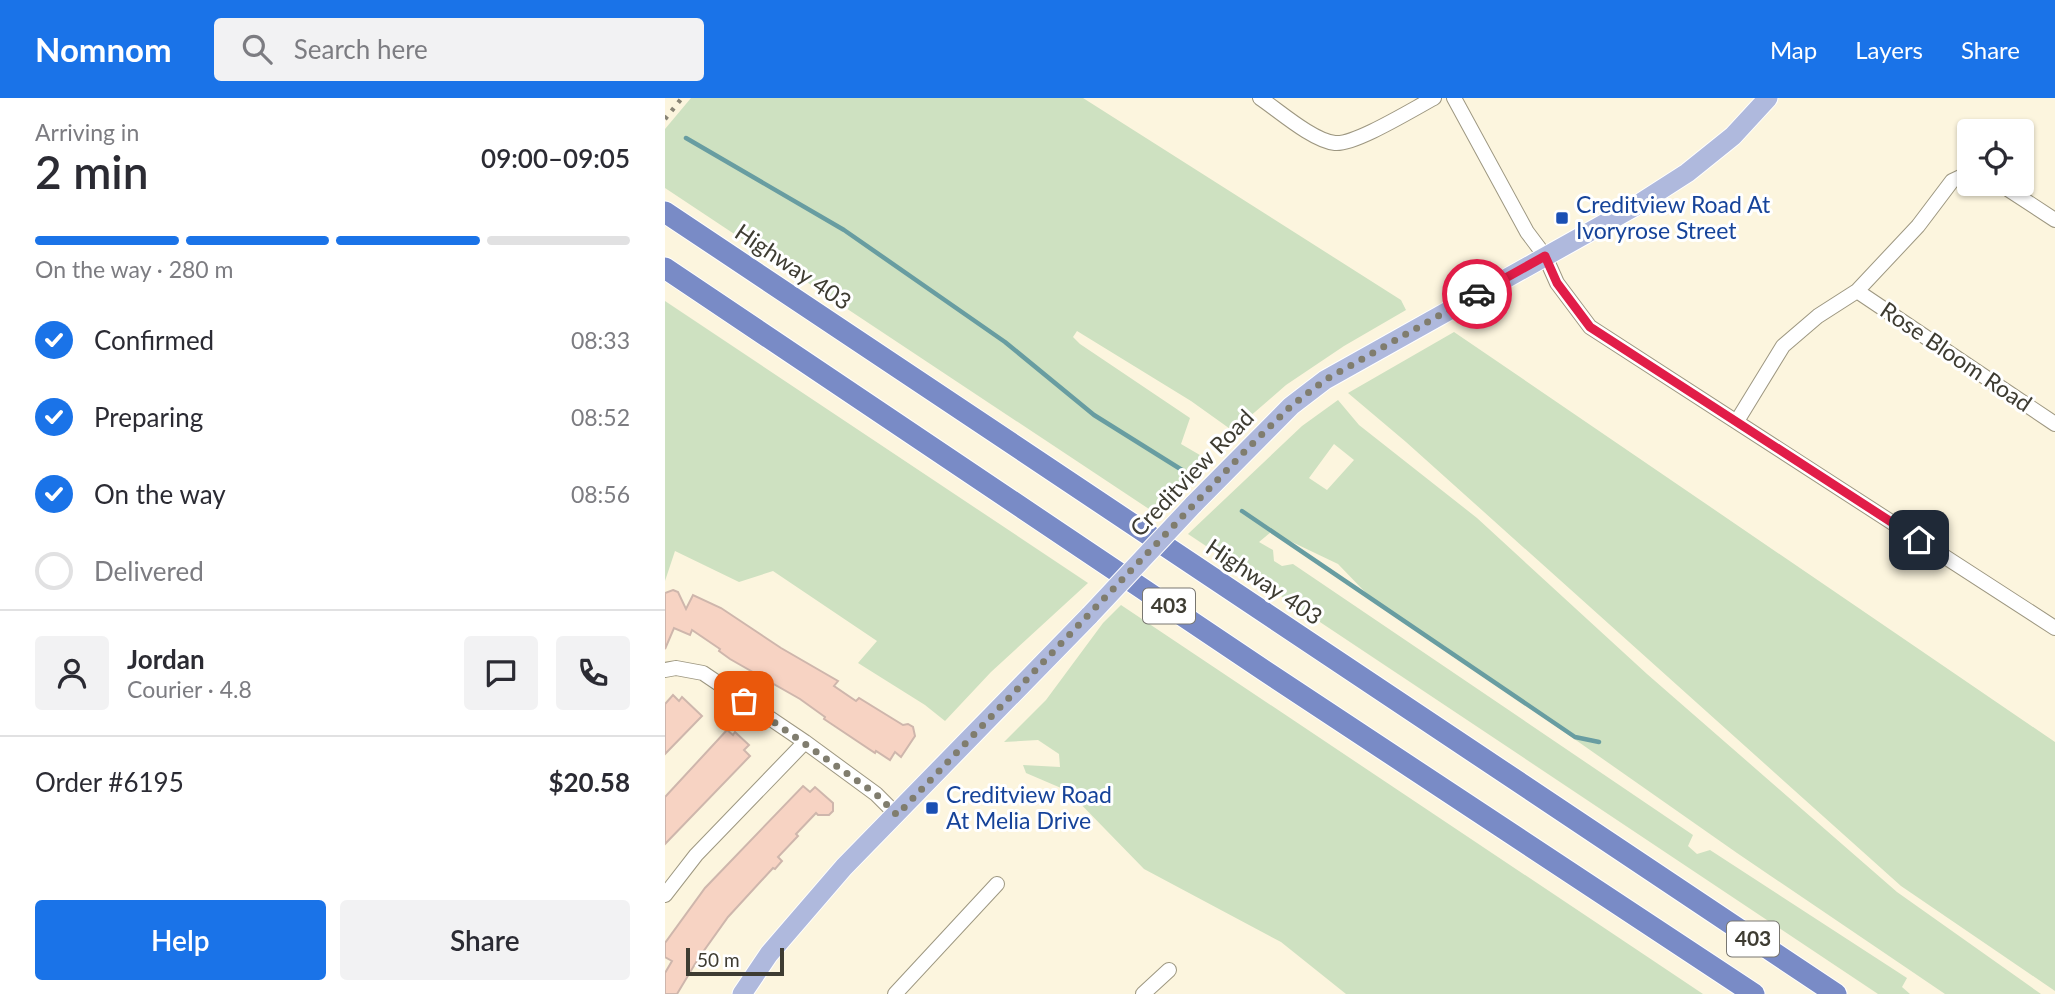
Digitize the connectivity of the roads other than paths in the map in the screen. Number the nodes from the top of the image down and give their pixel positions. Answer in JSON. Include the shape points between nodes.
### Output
{"nodes":[{"id":1,"x":1260,"y":98,"type":"edge"},
{"id":2,"x":1434,"y":98,"type":"edge"},
{"id":3,"x":1454,"y":98,"type":"edge"},
{"id":4,"x":1768,"y":98,"type":"edge"},
{"id":5,"x":1957,"y":179,"type":"edge"},
{"id":6,"x":2018,"y":196,"type":"edge"},
{"id":7,"x":665,"y":212,"type":"edge"},
{"id":8,"x":2055,"y":220,"type":"edge"},
{"id":9,"x":1545,"y":256,"type":"junction"},
{"id":10,"x":665,"y":268,"type":"edge"},
{"id":11,"x":1857,"y":291,"type":"junction"},
{"id":12,"x":1737,"y":421,"type":"junction"},
{"id":13,"x":2055,"y":424,"type":"edge"},
{"id":14,"x":2055,"y":628,"type":"edge"},
{"id":15,"x":665,"y":670,"type":"edge"},
{"id":16,"x":805,"y":742,"type":"junction"},
{"id":17,"x":897,"y":815,"type":"junction"},
{"id":18,"x":997,"y":884,"type":"dead end"},
{"id":19,"x":665,"y":895,"type":"edge"},
{"id":20,"x":1169,"y":970,"type":"dead end"},
{"id":21,"x":742,"y":994,"type":"edge"},
{"id":22,"x":895,"y":994,"type":"edge"},
{"id":23,"x":1143,"y":994,"type":"edge"},
{"id":24,"x":1754,"y":994,"type":"edge"},
{"id":25,"x":1836,"y":994,"type":"edge"}],
"edges":[{"from":1,"to":2,"type":"street","via":[[1320,139],[1336,143],[1356,138]]},
{"from":3,"to":9,"type":"street","via":[[1527,232]]},
{"from":4,"to":9,"type":"main road","name":"Creditview Road","via":[[1687,173]]},
{"from":5,"to":11,"type":"street"},
{"from":6,"to":8,"type":"street"},
{"from":7,"to":25,"type":"highway","name":"Highway 403","number":"403"},
{"from":9,"to":12,"type":"street","via":[[1557,283],[1590,327]]},
{"from":9,"to":17,"type":"main road","name":"Creditview Road","bridge":true,"via":[[1325,380],[1291,406]]},
{"from":10,"to":24,"type":"highway","number":"403"},
{"from":11,"to":12,"type":"street","via":[[1783,346]]},
{"from":11,"to":13,"type":"street","name":"Rose Bloom Road"},
{"from":12,"to":14,"type":"street"},
{"from":15,"to":16,"type":"street","via":[[703,673]]},
{"from":16,"to":17,"type":"street"},
{"from":16,"to":19,"type":"street","via":[[696,855]]},
{"from":17,"to":21,"type":"main road","name":"Creditview Road","via":[[810,905]]},
{"from":18,"to":22,"type":"street"},
{"from":20,"to":23,"type":"street"}]}
